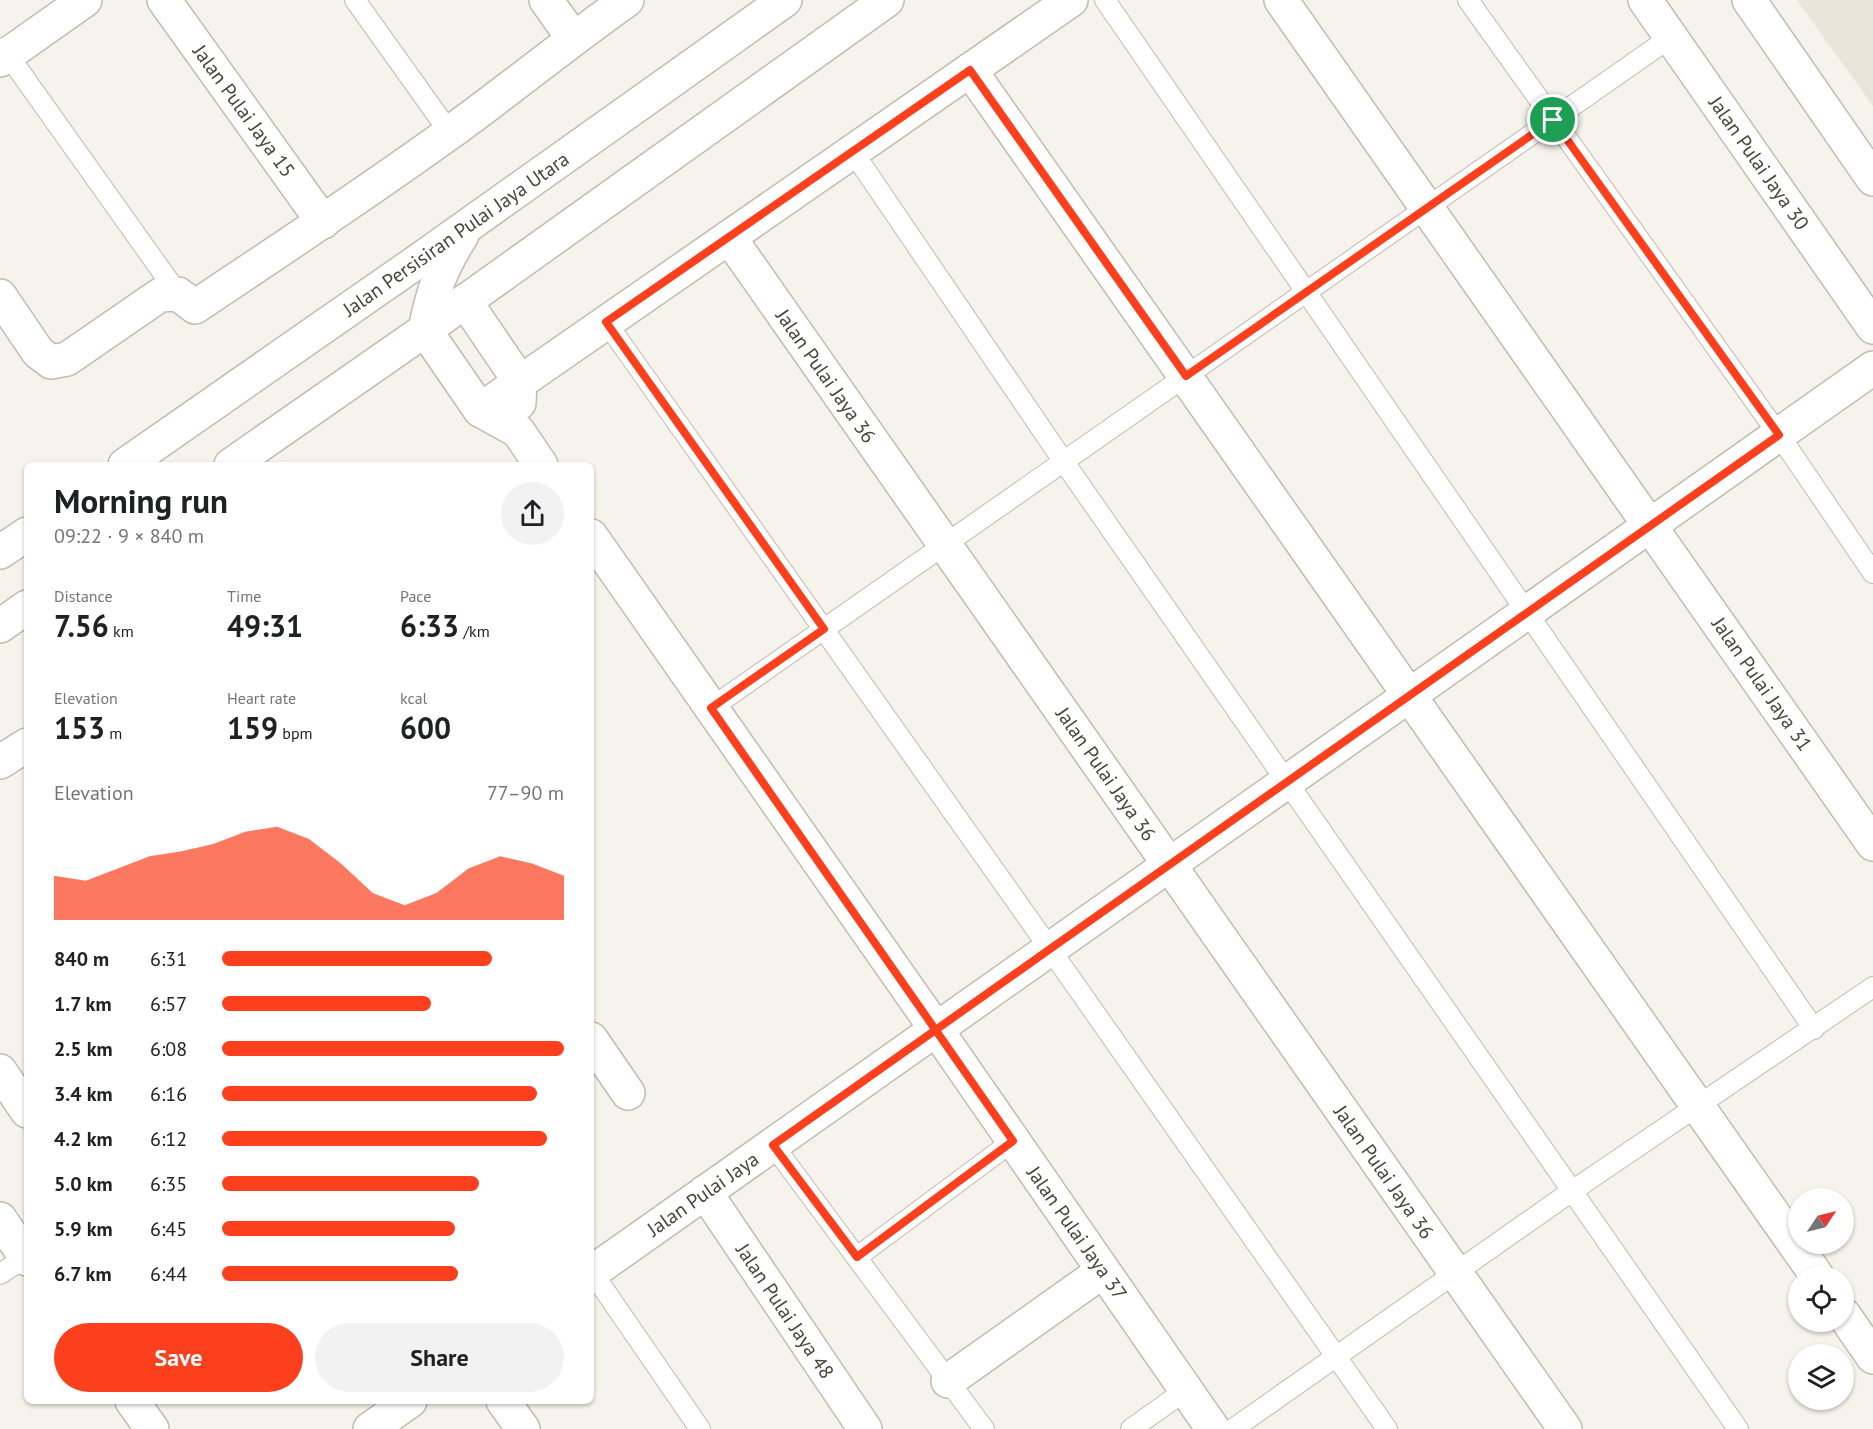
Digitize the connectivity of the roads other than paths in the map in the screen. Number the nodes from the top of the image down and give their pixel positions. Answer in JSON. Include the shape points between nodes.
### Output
{"nodes":[{"id":1,"x":85,"y":0,"type":"edge"},
{"id":2,"x":164,"y":0,"type":"edge"},
{"id":3,"x":355,"y":0,"type":"edge"},
{"id":4,"x":546,"y":0,"type":"edge"},
{"id":5,"x":627,"y":0,"type":"edge"},
{"id":6,"x":785,"y":0,"type":"edge"},
{"id":7,"x":887,"y":0,"type":"edge"},
{"id":8,"x":1071,"y":0,"type":"edge"},
{"id":9,"x":1105,"y":0,"type":"edge"},
{"id":10,"x":1281,"y":0,"type":"edge"},
{"id":11,"x":1468,"y":0,"type":"edge"},
{"id":12,"x":1645,"y":0,"type":"edge"},
{"id":13,"x":1749,"y":0,"type":"edge"},
{"id":14,"x":1671,"y":37,"type":"junction"},
{"id":15,"x":573,"y":38,"type":"junction"},
{"id":16,"x":3,"y":53,"type":"edge"},
{"id":17,"x":970,"y":70,"type":"junction"},
{"id":18,"x":1553,"y":120,"type":"junction"},
{"id":19,"x":450,"y":133,"type":"junction"},
{"id":20,"x":853,"y":152,"type":"junction"},
{"id":21,"x":1873,"y":179,"type":"edge"},
{"id":22,"x":1427,"y":208,"type":"junction"},
{"id":23,"x":323,"y":222,"type":"junction"},
{"id":24,"x":468,"y":226,"type":"junction"},
{"id":25,"x":729,"y":237,"type":"junction"},
{"id":26,"x":1306,"y":293,"type":"junction"},
{"id":27,"x":178,"y":294,"type":"junction"},
{"id":28,"x":0,"y":296,"type":"edge"},
{"id":29,"x":465,"y":301,"type":"junction"},
{"id":30,"x":354,"y":306,"type":"junction"},
{"id":31,"x":428,"y":315,"type":"junction"},
{"id":32,"x":606,"y":322,"type":"junction"},
{"id":33,"x":1873,"y":327,"type":"edge"},
{"id":34,"x":1873,"y":368,"type":"edge"},
{"id":35,"x":1186,"y":376,"type":"junction"},
{"id":36,"x":520,"y":382,"type":"junction"},
{"id":37,"x":480,"y":410,"type":"junction"},
{"id":38,"x":518,"y":431,"type":"junction"},
{"id":39,"x":1779,"y":435,"type":"junction"},
{"id":40,"x":129,"y":462,"type":"edge"},
{"id":41,"x":235,"y":462,"type":"edge"},
{"id":42,"x":539,"y":462,"type":"edge"},
{"id":43,"x":1064,"y":462,"type":"junction"},
{"id":44,"x":1651,"y":525,"type":"junction"},
{"id":45,"x":24,"y":536,"type":"edge"},
{"id":46,"x":594,"y":540,"type":"edge"},
{"id":47,"x":945,"y":545,"type":"junction"},
{"id":48,"x":0,"y":552,"type":"edge"},
{"id":49,"x":1873,"y":573,"type":"edge"},
{"id":50,"x":24,"y":609,"type":"edge"},
{"id":51,"x":1526,"y":613,"type":"junction"},
{"id":52,"x":0,"y":626,"type":"edge"},
{"id":53,"x":824,"y":629,"type":"junction"},
{"id":54,"x":1410,"y":695,"type":"junction"},
{"id":55,"x":711,"y":708,"type":"junction"},
{"id":56,"x":24,"y":747,"type":"edge"},
{"id":57,"x":0,"y":762,"type":"edge"},
{"id":58,"x":1287,"y":782,"type":"junction"},
{"id":59,"x":1873,"y":844,"type":"edge"},
{"id":60,"x":1169,"y":865,"type":"junction"},
{"id":61,"x":1050,"y":949,"type":"junction"},
{"id":62,"x":1873,"y":987,"type":"edge"},
{"id":63,"x":936,"y":1029,"type":"junction"},
{"id":64,"x":1814,"y":1029,"type":"junction"},
{"id":65,"x":594,"y":1043,"type":"edge"},
{"id":66,"x":0,"y":1071,"type":"edge"},
{"id":67,"x":628,"y":1093,"type":"dead end"},
{"id":68,"x":1699,"y":1106,"type":"junction"},
{"id":69,"x":24,"y":1107,"type":"edge"},
{"id":70,"x":1013,"y":1141,"type":"junction"},
{"id":71,"x":773,"y":1145,"type":"junction"},
{"id":72,"x":1572,"y":1191,"type":"junction"},
{"id":73,"x":705,"y":1192,"type":"junction"},
{"id":74,"x":0,"y":1220,"type":"edge"},
{"id":75,"x":857,"y":1257,"type":"junction"},
{"id":76,"x":18,"y":1264,"type":"edge"},
{"id":77,"x":1810,"y":1266,"type":"edge"},
{"id":78,"x":594,"y":1271,"type":"edge"},
{"id":79,"x":1103,"y":1271,"type":"junction"},
{"id":80,"x":1455,"y":1274,"type":"junction"},
{"id":81,"x":594,"y":1277,"type":"edge"},
{"id":82,"x":1854,"y":1329,"type":"edge"},
{"id":83,"x":1336,"y":1357,"type":"junction"},
{"id":84,"x":1873,"y":1357,"type":"edge"},
{"id":85,"x":948,"y":1381,"type":"junction"},
{"id":86,"x":1186,"y":1390,"type":"junction"},
{"id":87,"x":134,"y":1404,"type":"edge"},
{"id":88,"x":406,"y":1404,"type":"edge"},
{"id":89,"x":505,"y":1404,"type":"edge"},
{"id":90,"x":152,"y":1429,"type":"edge"},
{"id":91,"x":370,"y":1429,"type":"edge"},
{"id":92,"x":523,"y":1429,"type":"edge"},
{"id":93,"x":700,"y":1429,"type":"edge"},
{"id":94,"x":865,"y":1429,"type":"edge"},
{"id":95,"x":984,"y":1429,"type":"edge"},
{"id":96,"x":1131,"y":1429,"type":"edge"},
{"id":97,"x":1213,"y":1429,"type":"edge"},
{"id":98,"x":1233,"y":1429,"type":"edge"},
{"id":99,"x":1387,"y":1429,"type":"edge"},
{"id":100,"x":1564,"y":1429,"type":"edge"},
{"id":101,"x":1738,"y":1429,"type":"edge"}],
"edges":[{"from":1,"to":16,"type":"street"},
{"from":2,"to":23,"type":"street","name":"Jalan Pulai Jaya 15"},
{"from":3,"to":19,"type":"lane"},
{"from":4,"to":15,"type":"street"},
{"from":5,"to":15,"type":"street"},
{"from":6,"to":24,"type":"street","name":"Jalan Persisiran Pulai Jaya Utara"},
{"from":7,"to":29,"type":"street"},
{"from":8,"to":17,"type":"street"},
{"from":9,"to":26,"type":"lane"},
{"from":10,"to":22,"type":"street","name":"Jalan Pulai Jaya 31"},
{"from":11,"to":18,"type":"lane"},
{"from":12,"to":14,"type":"street","name":"Jalan Pulai Jaya 30"},
{"from":13,"to":21,"type":"street"},
{"from":14,"to":18,"type":"lane"},
{"from":14,"to":33,"type":"street","name":"Jalan Pulai Jaya 30"},
{"from":15,"to":19,"type":"street"},
{"from":16,"to":27,"type":"lane"},
{"from":17,"to":20,"type":"street"},
{"from":17,"to":35,"type":"street"},
{"from":18,"to":22,"type":"lane"},
{"from":18,"to":39,"type":"lane"},
{"from":19,"to":23,"type":"street"},
{"from":20,"to":25,"type":"street"},
{"from":20,"to":43,"type":"lane"},
{"from":22,"to":26,"type":"lane"},
{"from":22,"to":44,"type":"street","name":"Jalan Pulai Jaya 31"},
{"from":23,"to":27,"type":"street","via":[[195,307]]},
{"from":24,"to":30,"type":"street","name":"Jalan Persisiran Pulai Jaya Utara"},
{"from":24,"to":31,"type":"street","via":[[442,268]]},
{"from":25,"to":32,"type":"street"},
{"from":25,"to":47,"type":"street","name":"Jalan Pulai Jaya 36"},
{"from":26,"to":35,"type":"lane"},
{"from":26,"to":51,"type":"lane"},
{"from":27,"to":28,"type":"street","via":[[160,296],[67,359],[51,362],[38,352]]},
{"from":29,"to":31,"type":"street"},
{"from":29,"to":36,"type":"street"},
{"from":30,"to":31,"type":"street","via":[[391,301]]},
{"from":30,"to":40,"type":"street","name":"Jalan Persisiran Pulai Jaya Utara"},
{"from":31,"to":37,"type":"street"},
{"from":31,"to":41,"type":"street"},
{"from":32,"to":36,"type":"street"},
{"from":32,"to":53,"type":"lane"},
{"from":34,"to":39,"type":"street","name":"Jalan Pulai Jaya"},
{"from":35,"to":43,"type":"lane"},
{"from":35,"to":54,"type":"street"},
{"from":36,"to":37,"type":"street"},
{"from":36,"to":38,"type":"street"},
{"from":37,"to":38,"type":"street"},
{"from":38,"to":42,"type":"street"},
{"from":39,"to":44,"type":"street","name":"Jalan Pulai Jaya"},
{"from":39,"to":49,"type":"lane"},
{"from":43,"to":47,"type":"lane"},
{"from":43,"to":58,"type":"lane"},
{"from":44,"to":51,"type":"street","name":"Jalan Pulai Jaya"},
{"from":44,"to":59,"type":"street","name":"Jalan Pulai Jaya 31"},
{"from":45,"to":48,"type":"street"},
{"from":46,"to":55,"type":"street","name":"Jalan Pulai Jaya 37"},
{"from":47,"to":53,"type":"lane"},
{"from":47,"to":60,"type":"street","name":"Jalan Pulai Jaya 36"},
{"from":50,"to":52,"type":"street"},
{"from":51,"to":54,"type":"street","name":"Jalan Pulai Jaya"},
{"from":51,"to":64,"type":"lane"},
{"from":53,"to":55,"type":"lane"},
{"from":53,"to":61,"type":"lane"},
{"from":54,"to":58,"type":"street","name":"Jalan Pulai Jaya"},
{"from":54,"to":68,"type":"street"},
{"from":55,"to":63,"type":"street","name":"Jalan Pulai Jaya 37"},
{"from":56,"to":57,"type":"street"},
{"from":58,"to":60,"type":"street","name":"Jalan Pulai Jaya"},
{"from":58,"to":72,"type":"lane"},
{"from":60,"to":61,"type":"street","name":"Jalan Pulai Jaya"},
{"from":60,"to":80,"type":"street","name":"Jalan Pulai Jaya 36"},
{"from":61,"to":63,"type":"street","name":"Jalan Pulai Jaya"},
{"from":61,"to":83,"type":"lane"},
{"from":62,"to":64,"type":"lane"},
{"from":63,"to":70,"type":"street","name":"Jalan Pulai Jaya 37"},
{"from":63,"to":71,"type":"street","name":"Jalan Pulai Jaya"},
{"from":64,"to":68,"type":"lane"},
{"from":65,"to":67,"type":"street"},
{"from":66,"to":69,"type":"street"},
{"from":68,"to":72,"type":"lane"},
{"from":68,"to":77,"type":"street"},
{"from":70,"to":75,"type":"lane"},
{"from":70,"to":79,"type":"street","name":"Jalan Pulai Jaya 37"},
{"from":71,"to":73,"type":"street","name":"Jalan Pulai Jaya"},
{"from":71,"to":75,"type":"lane"},
{"from":72,"to":80,"type":"lane"},
{"from":72,"to":101,"type":"lane"},
{"from":73,"to":78,"type":"street","name":"Jalan Pulai Jaya"},
{"from":73,"to":94,"type":"street","name":"Jalan Pulai Jaya 48"},
{"from":74,"to":76,"type":"street"},
{"from":75,"to":85,"type":"lane"},
{"from":79,"to":85,"type":"street"},
{"from":79,"to":86,"type":"street","name":"Jalan Pulai Jaya 37"},
{"from":80,"to":83,"type":"lane"},
{"from":80,"to":100,"type":"street","name":"Jalan Pulai Jaya 36"},
{"from":81,"to":93,"type":"lane"},
{"from":82,"to":84,"type":"street"},
{"from":83,"to":98,"type":"lane"},
{"from":83,"to":99,"type":"lane"},
{"from":85,"to":95,"type":"lane"},
{"from":86,"to":96,"type":"lane"},
{"from":86,"to":97,"type":"street","name":"Jalan Pulai Jaya 37"},
{"from":87,"to":90,"type":"street"},
{"from":88,"to":91,"type":"street"},
{"from":89,"to":92,"type":"street"}]}
